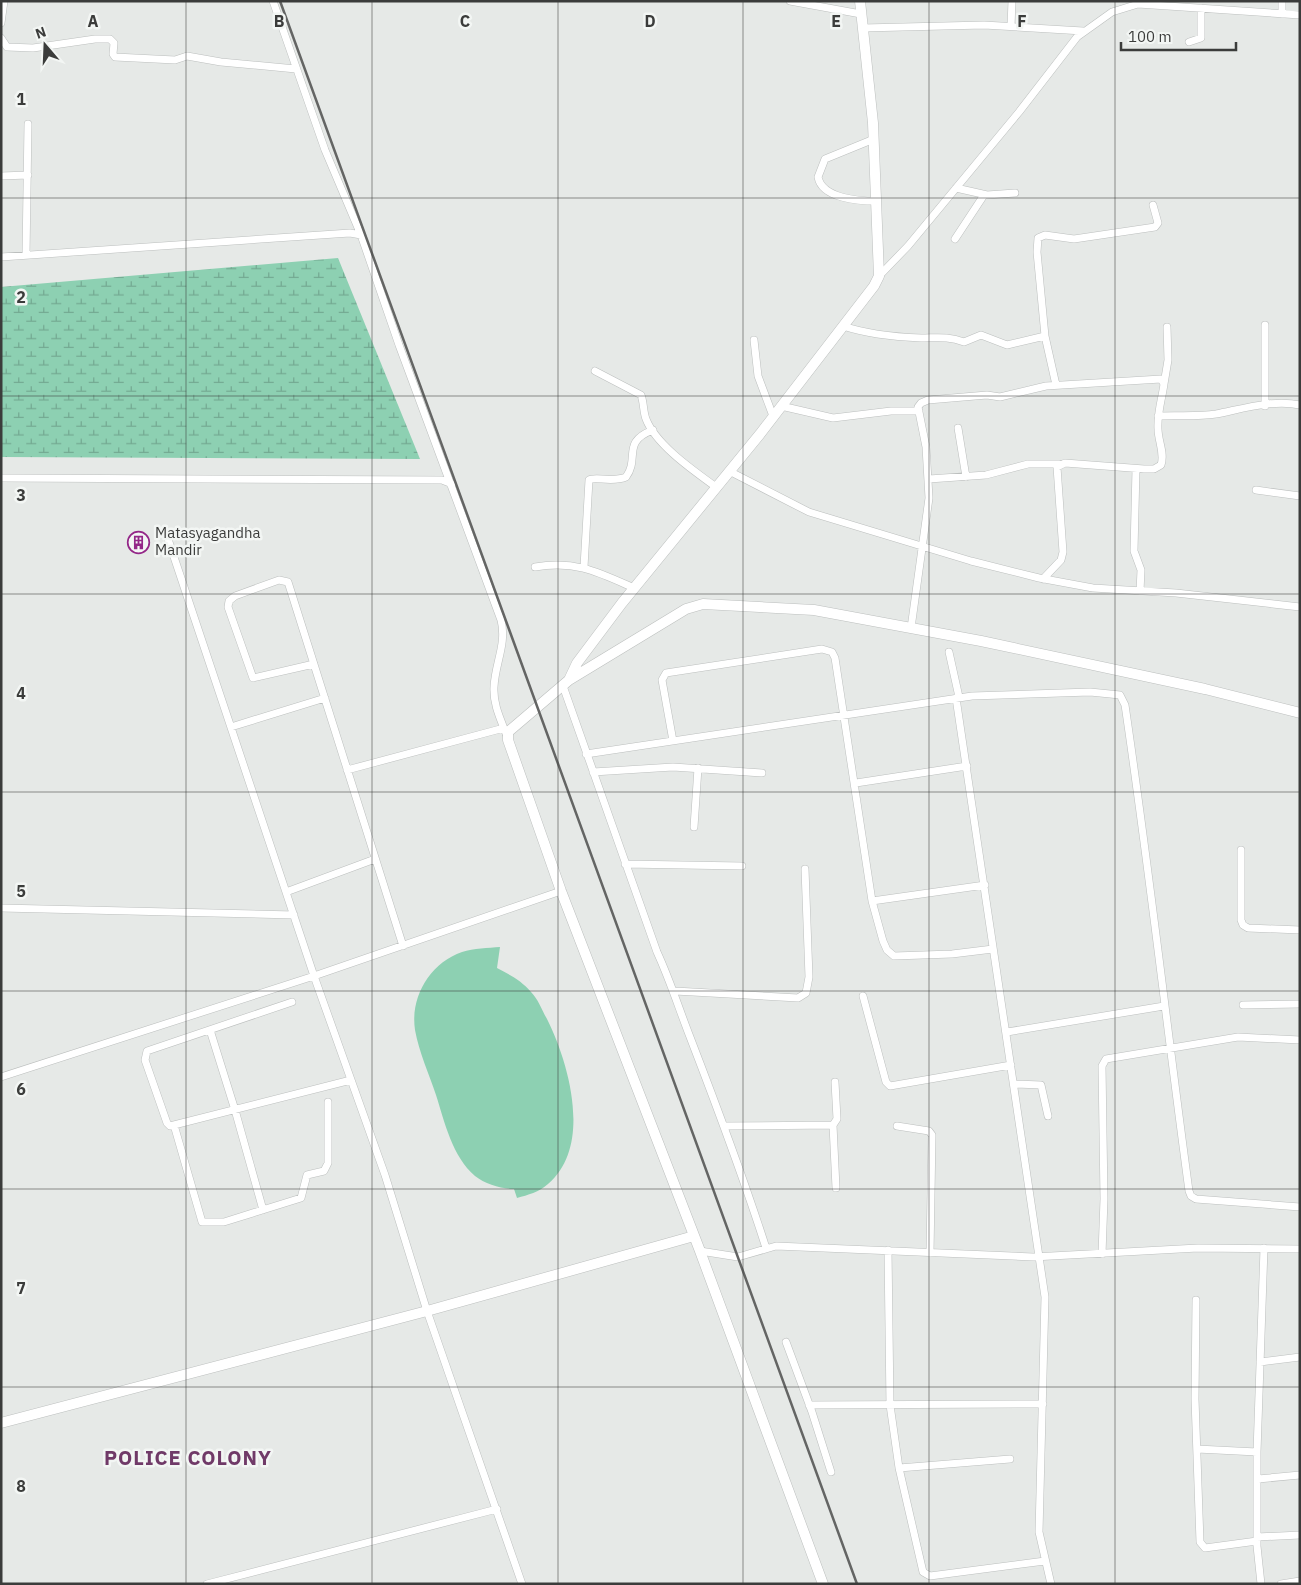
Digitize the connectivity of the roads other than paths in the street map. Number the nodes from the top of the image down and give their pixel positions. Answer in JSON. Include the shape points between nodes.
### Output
{"nodes":[{"id":1,"x":4,"y":1,"type":"edge"},
{"id":2,"x":273,"y":1,"type":"edge"},
{"id":3,"x":790,"y":1,"type":"edge"},
{"id":4,"x":860,"y":1,"type":"edge"},
{"id":5,"x":1012,"y":1,"type":"edge"},
{"id":6,"x":1282,"y":1,"type":"edge"},
{"id":7,"x":799,"y":2,"type":"edge"},
{"id":8,"x":1127,"y":4,"type":"edge"},
{"id":9,"x":1217,"y":5,"type":"edge"},
{"id":10,"x":1201,"y":8,"type":"junction"},
{"id":11,"x":861,"y":14,"type":"junction"},
{"id":12,"x":1282,"y":14,"type":"junction"},
{"id":13,"x":1300,"y":15,"type":"edge"},
{"id":14,"x":1,"y":22,"type":"edge"},
{"id":15,"x":1011,"y":26,"type":"junction"},
{"id":16,"x":863,"y":28,"type":"junction"},
{"id":17,"x":1083,"y":31,"type":"junction"},
{"id":18,"x":1,"y":38,"type":"edge"},
{"id":19,"x":1189,"y":42,"type":"dead end"},
{"id":20,"x":296,"y":68,"type":"junction"},
{"id":21,"x":28,"y":124,"type":"dead end"},
{"id":22,"x":874,"y":139,"type":"junction"},
{"id":23,"x":28,"y":175,"type":"junction"},
{"id":24,"x":1,"y":176,"type":"edge"},
{"id":25,"x":956,"y":188,"type":"junction"},
{"id":26,"x":1015,"y":192,"type":"dead end"},
{"id":27,"x":984,"y":195,"type":"junction"},
{"id":28,"x":877,"y":201,"type":"junction"},
{"id":29,"x":1153,"y":205,"type":"dead end"},
{"id":30,"x":361,"y":235,"type":"junction"},
{"id":31,"x":955,"y":238,"type":"dead end"},
{"id":32,"x":26,"y":255,"type":"junction"},
{"id":33,"x":1,"y":257,"type":"edge"},
{"id":34,"x":879,"y":276,"type":"junction"},
{"id":35,"x":1265,"y":325,"type":"dead end"},
{"id":36,"x":843,"y":326,"type":"junction"},
{"id":37,"x":1167,"y":327,"type":"dead end"},
{"id":38,"x":1045,"y":336,"type":"junction"},
{"id":39,"x":754,"y":340,"type":"dead end"},
{"id":40,"x":595,"y":371,"type":"dead end"},
{"id":41,"x":1164,"y":384,"type":"junction"},
{"id":42,"x":1056,"y":385,"type":"junction"},
{"id":43,"x":1300,"y":405,"type":"edge"},
{"id":44,"x":781,"y":406,"type":"junction"},
{"id":45,"x":1265,"y":406,"type":"junction"},
{"id":46,"x":919,"y":411,"type":"junction"},
{"id":47,"x":773,"y":416,"type":"junction"},
{"id":48,"x":1158,"y":416,"type":"junction"},
{"id":49,"x":958,"y":428,"type":"dead end"},
{"id":50,"x":653,"y":430,"type":"junction"},
{"id":51,"x":1059,"y":464,"type":"junction"},
{"id":52,"x":1136,"y":469,"type":"junction"},
{"id":53,"x":729,"y":471,"type":"junction"},
{"id":54,"x":966,"y":477,"type":"junction"},
{"id":55,"x":1,"y":478,"type":"edge"},
{"id":56,"x":929,"y":479,"type":"junction"},
{"id":57,"x":452,"y":484,"type":"junction"},
{"id":58,"x":716,"y":487,"type":"junction"},
{"id":59,"x":1256,"y":490,"type":"dead end"},
{"id":60,"x":1300,"y":496,"type":"edge"},
{"id":61,"x":165,"y":530,"type":"dead end"},
{"id":62,"x":924,"y":547,"type":"junction"},
{"id":63,"x":535,"y":566,"type":"dead end"},
{"id":64,"x":584,"y":567,"type":"junction"},
{"id":65,"x":1042,"y":579,"type":"junction"},
{"id":66,"x":634,"y":588,"type":"junction"},
{"id":67,"x":1140,"y":591,"type":"junction"},
{"id":68,"x":1300,"y":608,"type":"edge"},
{"id":69,"x":911,"y":628,"type":"junction"},
{"id":70,"x":948,"y":652,"type":"dead end"},
{"id":71,"x":314,"y":664,"type":"junction"},
{"id":72,"x":566,"y":683,"type":"junction"},
{"id":73,"x":324,"y":698,"type":"junction"},
{"id":74,"x":958,"y":698,"type":"junction"},
{"id":75,"x":1300,"y":713,"type":"edge"},
{"id":76,"x":845,"y":715,"type":"junction"},
{"id":77,"x":231,"y":727,"type":"junction"},
{"id":78,"x":506,"y":732,"type":"junction"},
{"id":79,"x":673,"y":741,"type":"junction"},
{"id":80,"x":586,"y":754,"type":"junction"},
{"id":81,"x":967,"y":766,"type":"junction"},
{"id":82,"x":698,"y":768,"type":"junction"},
{"id":83,"x":347,"y":770,"type":"junction"},
{"id":84,"x":593,"y":772,"type":"junction"},
{"id":85,"x":762,"y":773,"type":"dead end"},
{"id":86,"x":856,"y":783,"type":"junction"},
{"id":87,"x":694,"y":827,"type":"dead end"},
{"id":88,"x":1241,"y":850,"type":"dead end"},
{"id":89,"x":375,"y":860,"type":"junction"},
{"id":90,"x":626,"y":864,"type":"junction"},
{"id":91,"x":742,"y":866,"type":"dead end"},
{"id":92,"x":806,"y":869,"type":"dead end"},
{"id":93,"x":985,"y":885,"type":"junction"},
{"id":94,"x":561,"y":891,"type":"junction"},
{"id":95,"x":286,"y":892,"type":"junction"},
{"id":96,"x":872,"y":901,"type":"junction"},
{"id":97,"x":1,"y":908,"type":"edge"},
{"id":98,"x":294,"y":914,"type":"junction"},
{"id":99,"x":1300,"y":930,"type":"edge"},
{"id":100,"x":403,"y":946,"type":"junction"},
{"id":101,"x":993,"y":949,"type":"junction"},
{"id":102,"x":314,"y":976,"type":"junction"},
{"id":103,"x":674,"y":991,"type":"junction"},
{"id":104,"x":863,"y":996,"type":"dead end"},
{"id":105,"x":292,"y":1002,"type":"dead end"},
{"id":106,"x":1300,"y":1004,"type":"edge"},
{"id":107,"x":1243,"y":1005,"type":"dead end"},
{"id":108,"x":1164,"y":1006,"type":"junction"},
{"id":109,"x":210,"y":1030,"type":"junction"},
{"id":110,"x":1007,"y":1032,"type":"junction"},
{"id":111,"x":1300,"y":1040,"type":"edge"},
{"id":112,"x":1170,"y":1049,"type":"junction"},
{"id":113,"x":1011,"y":1065,"type":"junction"},
{"id":114,"x":1,"y":1077,"type":"edge"},
{"id":115,"x":350,"y":1080,"type":"junction"},
{"id":116,"x":835,"y":1082,"type":"dead end"},
{"id":117,"x":1014,"y":1084,"type":"junction"},
{"id":118,"x":328,"y":1102,"type":"dead end"},
{"id":119,"x":236,"y":1110,"type":"junction"},
{"id":120,"x":1048,"y":1116,"type":"dead end"},
{"id":121,"x":174,"y":1125,"type":"junction"},
{"id":122,"x":833,"y":1125,"type":"junction"},
{"id":123,"x":724,"y":1126,"type":"junction"},
{"id":124,"x":897,"y":1126,"type":"dead end"},
{"id":125,"x":836,"y":1188,"type":"dead end"},
{"id":126,"x":1300,"y":1207,"type":"edge"},
{"id":127,"x":263,"y":1210,"type":"junction"},
{"id":128,"x":694,"y":1236,"type":"junction"},
{"id":129,"x":766,"y":1248,"type":"junction"},
{"id":130,"x":1264,"y":1248,"type":"junction"},
{"id":131,"x":1300,"y":1249,"type":"edge"},
{"id":132,"x":888,"y":1250,"type":"junction"},
{"id":133,"x":700,"y":1251,"type":"junction"},
{"id":134,"x":930,"y":1253,"type":"junction"},
{"id":135,"x":1102,"y":1254,"type":"junction"},
{"id":136,"x":1037,"y":1257,"type":"junction"},
{"id":137,"x":1196,"y":1300,"type":"dead end"},
{"id":138,"x":428,"y":1311,"type":"junction"},
{"id":139,"x":786,"y":1342,"type":"dead end"},
{"id":140,"x":1300,"y":1357,"type":"edge"},
{"id":141,"x":1260,"y":1362,"type":"junction"},
{"id":142,"x":1043,"y":1404,"type":"junction"},
{"id":143,"x":809,"y":1405,"type":"junction"},
{"id":144,"x":890,"y":1405,"type":"junction"},
{"id":145,"x":1,"y":1423,"type":"edge"},
{"id":146,"x":1197,"y":1449,"type":"junction"},
{"id":147,"x":1258,"y":1452,"type":"junction"},
{"id":148,"x":1010,"y":1459,"type":"dead end"},
{"id":149,"x":899,"y":1468,"type":"junction"},
{"id":150,"x":831,"y":1472,"type":"dead end"},
{"id":151,"x":1300,"y":1475,"type":"edge"},
{"id":152,"x":1258,"y":1478,"type":"junction"},
{"id":153,"x":497,"y":1509,"type":"junction"},
{"id":154,"x":1300,"y":1535,"type":"edge"},
{"id":155,"x":1257,"y":1539,"type":"junction"},
{"id":156,"x":1045,"y":1561,"type":"junction"},
{"id":157,"x":1300,"y":1581,"type":"edge"},
{"id":158,"x":207,"y":1584,"type":"edge"},
{"id":159,"x":522,"y":1584,"type":"edge"},
{"id":160,"x":823,"y":1584,"type":"edge"},
{"id":161,"x":1051,"y":1584,"type":"edge"},
{"id":162,"x":1260,"y":1584,"type":"edge"},
{"id":163,"x":1282,"y":1584,"type":"edge"}],
"edges":[{"from":1,"to":14,"type":"street"},
{"from":2,"to":20,"type":"street"},
{"from":3,"to":7,"type":"street"},
{"from":4,"to":11,"type":"main road"},
{"from":5,"to":15,"type":"street"},
{"from":6,"to":12,"type":"street"},
{"from":7,"to":11,"type":"street"},
{"from":8,"to":10,"type":"street"},
{"from":8,"to":17,"type":"street"},
{"from":9,"to":10,"type":"street"},
{"from":9,"to":12,"type":"street"},
{"from":10,"to":19,"type":"street","via":[[1201,38]]},
{"from":11,"to":16,"type":"main road"},
{"from":12,"to":13,"type":"street"},
{"from":15,"to":16,"type":"street"},
{"from":15,"to":17,"type":"street"},
{"from":16,"to":22,"type":"main road"},
{"from":17,"to":25,"type":"street"},
{"from":18,"to":20,"type":"street","via":[[7,47],[33,48],[110,39],[114,43],[115,57],[175,60],[187,56]]},
{"from":20,"to":30,"type":"street","via":[[325,150]]},
{"from":21,"to":23,"type":"street"},
{"from":22,"to":28,"type":"main road"},
{"from":22,"to":28,"type":"street","via":[[825,159],[818,176],[822,184],[848,200]]},
{"from":23,"to":24,"type":"street"},
{"from":23,"to":32,"type":"street"},
{"from":25,"to":27,"type":"street"},
{"from":25,"to":34,"type":"street"},
{"from":26,"to":27,"type":"street"},
{"from":27,"to":31,"type":"street"},
{"from":28,"to":34,"type":"main road"},
{"from":29,"to":38,"type":"street","via":[[1158,223],[1155,227],[1074,239],[1045,235],[1038,238]]},
{"from":30,"to":32,"type":"street","via":[[350,233]]},
{"from":30,"to":57,"type":"street"},
{"from":32,"to":33,"type":"street"},
{"from":34,"to":36,"type":"main road"},
{"from":35,"to":45,"type":"street"},
{"from":36,"to":38,"type":"street","via":[[864,332],[920,338],[952,337],[964,342],[981,335],[1007,344]]},
{"from":36,"to":44,"type":"main road"},
{"from":37,"to":41,"type":"street","via":[[1168,360]]},
{"from":38,"to":42,"type":"street"},
{"from":39,"to":47,"type":"street","via":[[758,376]]},
{"from":40,"to":50,"type":"street","via":[[642,395],[645,416]]},
{"from":41,"to":42,"type":"street","via":[[1156,378]]},
{"from":41,"to":48,"type":"street"},
{"from":42,"to":46,"type":"street","via":[[1002,396],[928,400],[919,405]]},
{"from":43,"to":45,"type":"street"},
{"from":44,"to":46,"type":"street","via":[[833,418]]},
{"from":44,"to":47,"type":"main road"},
{"from":45,"to":48,"type":"street","via":[[1217,414]]},
{"from":46,"to":56,"type":"street"},
{"from":47,"to":53,"type":"main road"},
{"from":48,"to":52,"type":"street","via":[[1161,465],[1154,469]]},
{"from":49,"to":54,"type":"street"},
{"from":50,"to":58,"type":"street","via":[[677,458]]},
{"from":50,"to":64,"type":"street","via":[[635,441],[626,477],[611,481],[589,479]]},
{"from":51,"to":52,"type":"street"},
{"from":51,"to":54,"type":"street","via":[[1028,464]]},
{"from":51,"to":65,"type":"street","via":[[1057,479],[1063,552],[1060,560]]},
{"from":52,"to":67,"type":"street","via":[[1134,551],[1141,570]]},
{"from":53,"to":58,"type":"main road"},
{"from":53,"to":62,"type":"street","via":[[809,512]]},
{"from":54,"to":56,"type":"street"},
{"from":55,"to":57,"type":"street","via":[[437,480]]},
{"from":56,"to":62,"type":"street"},
{"from":57,"to":78,"type":"street","via":[[503,630],[494,685],[497,711]]},
{"from":58,"to":66,"type":"main road"},
{"from":59,"to":60,"type":"street"},
{"from":61,"to":77,"type":"street"},
{"from":62,"to":65,"type":"street"},
{"from":62,"to":69,"type":"street"},
{"from":63,"to":64,"type":"street","via":[[563,564]]},
{"from":64,"to":66,"type":"street"},
{"from":65,"to":67,"type":"street","via":[[1093,588]]},
{"from":66,"to":72,"type":"main road","via":[[576,664]]},
{"from":67,"to":68,"type":"street"},
{"from":69,"to":72,"type":"main road","via":[[814,610],[703,604],[686,609]]},
{"from":69,"to":75,"type":"main road","via":[[1205,689]]},
{"from":70,"to":74,"type":"street"},
{"from":71,"to":71,"type":"street","via":[[286,580],[235,596],[229,601],[228,607],[253,678],[256,680]]},
{"from":71,"to":73,"type":"street"},
{"from":72,"to":78,"type":"main road"},
{"from":72,"to":80,"type":"street"},
{"from":73,"to":77,"type":"street"},
{"from":73,"to":83,"type":"street"},
{"from":74,"to":76,"type":"street"},
{"from":74,"to":81,"type":"street"},
{"from":74,"to":108,"type":"street","via":[[1090,692],[1117,694],[1123,698]]},
{"from":76,"to":79,"type":"street"},
{"from":76,"to":79,"type":"street","via":[[835,658],[832,652],[822,649],[666,673],[662,680]]},
{"from":76,"to":86,"type":"street"},
{"from":77,"to":95,"type":"street"},
{"from":78,"to":83,"type":"street"},
{"from":78,"to":94,"type":"main road"},
{"from":79,"to":80,"type":"street"},
{"from":80,"to":84,"type":"street"},
{"from":81,"to":86,"type":"street"},
{"from":81,"to":93,"type":"street"},
{"from":82,"to":84,"type":"street"},
{"from":82,"to":85,"type":"street"},
{"from":82,"to":87,"type":"street"},
{"from":83,"to":89,"type":"street"},
{"from":84,"to":90,"type":"street"},
{"from":86,"to":96,"type":"street"},
{"from":88,"to":99,"type":"street","via":[[1243,925],[1248,928]]},
{"from":89,"to":95,"type":"street"},
{"from":89,"to":100,"type":"street"},
{"from":90,"to":91,"type":"street"},
{"from":90,"to":103,"type":"street"},
{"from":92,"to":103,"type":"street","via":[[810,977],[803,996]]},
{"from":93,"to":96,"type":"street"},
{"from":93,"to":101,"type":"street"},
{"from":94,"to":100,"type":"street"},
{"from":94,"to":128,"type":"main road"},
{"from":95,"to":98,"type":"street"},
{"from":96,"to":101,"type":"street","via":[[883,941],[894,956]]},
{"from":97,"to":98,"type":"street"},
{"from":98,"to":102,"type":"street"},
{"from":100,"to":102,"type":"street"},
{"from":101,"to":110,"type":"street"},
{"from":102,"to":114,"type":"street"},
{"from":102,"to":115,"type":"street"},
{"from":103,"to":123,"type":"street"},
{"from":104,"to":113,"type":"street","via":[[886,1082],[890,1086]]},
{"from":105,"to":109,"type":"street"},
{"from":106,"to":107,"type":"street"},
{"from":108,"to":110,"type":"street"},
{"from":108,"to":112,"type":"street"},
{"from":109,"to":119,"type":"street"},
{"from":109,"to":121,"type":"street","via":[[151,1049],[144,1055],[167,1123]]},
{"from":110,"to":113,"type":"street"},
{"from":111,"to":112,"type":"street","via":[[1238,1037]]},
{"from":112,"to":126,"type":"street","via":[[1191,1196],[1217,1202]]},
{"from":112,"to":135,"type":"street","via":[[1111,1057],[1103,1062]]},
{"from":113,"to":117,"type":"street"},
{"from":115,"to":119,"type":"street"},
{"from":115,"to":138,"type":"street","via":[[385,1175]]},
{"from":116,"to":122,"type":"street","via":[[837,1119]]},
{"from":117,"to":120,"type":"street","via":[[1041,1085]]},
{"from":117,"to":136,"type":"street"},
{"from":118,"to":127,"type":"street","via":[[326,1168],[320,1173],[307,1175],[301,1198]]},
{"from":119,"to":121,"type":"street"},
{"from":119,"to":127,"type":"street"},
{"from":121,"to":127,"type":"street","via":[[202,1222],[224,1222]]},
{"from":122,"to":123,"type":"street"},
{"from":122,"to":125,"type":"street"},
{"from":123,"to":129,"type":"street"},
{"from":124,"to":134,"type":"street","via":[[929,1131],[932,1135]]},
{"from":128,"to":133,"type":"main road"},
{"from":128,"to":138,"type":"main road"},
{"from":129,"to":132,"type":"street"},
{"from":129,"to":133,"type":"street","via":[[738,1257]]},
{"from":130,"to":131,"type":"street"},
{"from":130,"to":135,"type":"street"},
{"from":130,"to":141,"type":"street"},
{"from":132,"to":134,"type":"street"},
{"from":132,"to":144,"type":"street"},
{"from":133,"to":160,"type":"main road"},
{"from":134,"to":136,"type":"street"},
{"from":135,"to":136,"type":"street"},
{"from":136,"to":142,"type":"street","via":[[1045,1297]]},
{"from":137,"to":146,"type":"street","via":[[1194,1398]]},
{"from":138,"to":145,"type":"main road"},
{"from":138,"to":153,"type":"street"},
{"from":139,"to":143,"type":"street"},
{"from":140,"to":141,"type":"street"},
{"from":141,"to":147,"type":"street"},
{"from":142,"to":144,"type":"street"},
{"from":142,"to":156,"type":"street","via":[[1039,1532]]},
{"from":143,"to":144,"type":"street"},
{"from":143,"to":150,"type":"street"},
{"from":144,"to":149,"type":"street"},
{"from":146,"to":147,"type":"street"},
{"from":146,"to":155,"type":"street","via":[[1198,1522],[1202,1546]]},
{"from":147,"to":152,"type":"street"},
{"from":148,"to":149,"type":"street"},
{"from":149,"to":156,"type":"street","via":[[925,1575]]},
{"from":151,"to":152,"type":"street"},
{"from":152,"to":155,"type":"street"},
{"from":153,"to":158,"type":"street"},
{"from":153,"to":159,"type":"street"},
{"from":154,"to":155,"type":"street"},
{"from":155,"to":162,"type":"street"},
{"from":156,"to":161,"type":"street"},
{"from":157,"to":163,"type":"street"}]}
